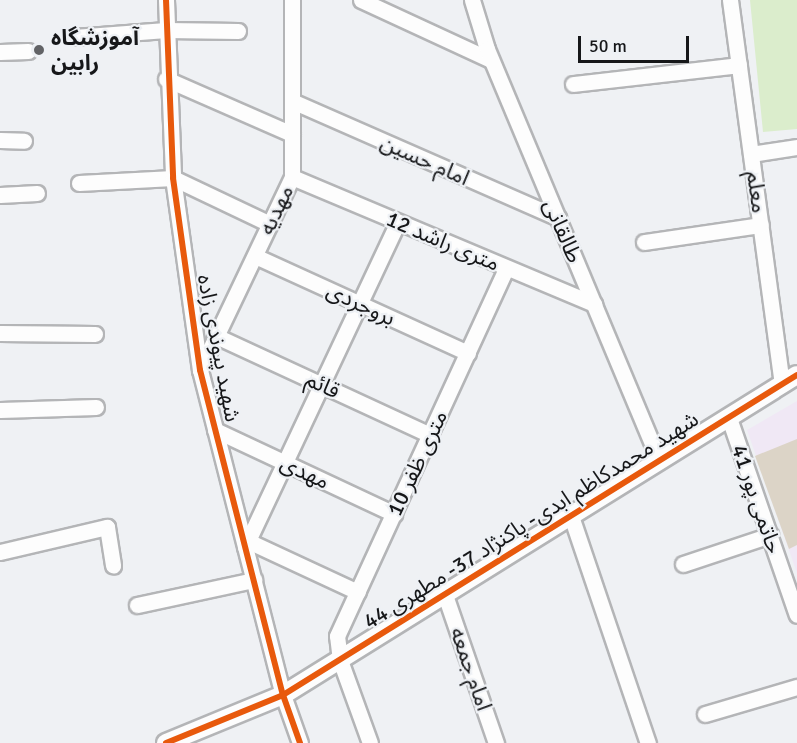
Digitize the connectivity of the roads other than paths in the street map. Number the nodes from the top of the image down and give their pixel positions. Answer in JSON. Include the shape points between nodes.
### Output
{"nodes":[{"id":1,"x":166,"y":0,"type":"edge"},
{"id":2,"x":292,"y":0,"type":"edge"},
{"id":3,"x":361,"y":0,"type":"edge"},
{"id":4,"x":472,"y":0,"type":"edge"},
{"id":5,"x":730,"y":0,"type":"edge"},
{"id":6,"x":166,"y":30,"type":"junction"},
{"id":7,"x":238,"y":31,"type":"dead end"},
{"id":8,"x":74,"y":37,"type":"dead end"},
{"id":9,"x":28,"y":51,"type":"dead end"},
{"id":10,"x":0,"y":52,"type":"edge"},
{"id":11,"x":491,"y":60,"type":"junction"},
{"id":12,"x":739,"y":65,"type":"junction"},
{"id":13,"x":166,"y":79,"type":"junction"},
{"id":14,"x":573,"y":84,"type":"dead end"},
{"id":15,"x":292,"y":101,"type":"junction"},
{"id":16,"x":292,"y":135,"type":"junction"},
{"id":17,"x":0,"y":140,"type":"edge"},
{"id":18,"x":24,"y":141,"type":"dead end"},
{"id":19,"x":797,"y":147,"type":"edge"},
{"id":20,"x":751,"y":154,"type":"junction"},
{"id":21,"x":292,"y":177,"type":"junction"},
{"id":22,"x":173,"y":178,"type":"junction"},
{"id":23,"x":79,"y":183,"type":"dead end"},
{"id":24,"x":37,"y":193,"type":"dead end"},
{"id":25,"x":0,"y":195,"type":"edge"},
{"id":26,"x":558,"y":218,"type":"junction"},
{"id":27,"x":398,"y":222,"type":"junction"},
{"id":28,"x":270,"y":224,"type":"junction"},
{"id":29,"x":761,"y":225,"type":"junction"},
{"id":30,"x":645,"y":242,"type":"dead end"},
{"id":31,"x":255,"y":256,"type":"junction"},
{"id":32,"x":506,"y":268,"type":"junction"},
{"id":33,"x":359,"y":304,"type":"junction"},
{"id":34,"x":594,"y":304,"type":"junction"},
{"id":35,"x":0,"y":333,"type":"edge"},
{"id":36,"x":95,"y":334,"type":"dead end"},
{"id":37,"x":216,"y":336,"type":"junction"},
{"id":38,"x":468,"y":353,"type":"junction"},
{"id":39,"x":200,"y":370,"type":"junction"},
{"id":40,"x":790,"y":380,"type":"edge"},
{"id":41,"x":321,"y":385,"type":"junction"},
{"id":42,"x":96,"y":406,"type":"dead end"},
{"id":43,"x":0,"y":410,"type":"edge"},
{"id":44,"x":729,"y":418,"type":"junction"},
{"id":45,"x":215,"y":430,"type":"junction"},
{"id":46,"x":430,"y":435,"type":"junction"},
{"id":47,"x":659,"y":461,"type":"junction"},
{"id":48,"x":285,"y":462,"type":"junction"},
{"id":49,"x":394,"y":514,"type":"junction"},
{"id":50,"x":571,"y":516,"type":"junction"},
{"id":51,"x":770,"y":536,"type":"junction"},
{"id":52,"x":246,"y":544,"type":"junction"},
{"id":53,"x":0,"y":552,"type":"edge"},
{"id":54,"x":683,"y":564,"type":"dead end"},
{"id":55,"x":113,"y":566,"type":"dead end"},
{"id":56,"x":254,"y":580,"type":"junction"},
{"id":57,"x":358,"y":592,"type":"junction"},
{"id":58,"x":445,"y":594,"type":"junction"},
{"id":59,"x":137,"y":605,"type":"dead end"},
{"id":60,"x":797,"y":615,"type":"edge"},
{"id":61,"x":340,"y":660,"type":"junction"},
{"id":62,"x":797,"y":687,"type":"edge"},
{"id":63,"x":283,"y":695,"type":"junction"},
{"id":64,"x":705,"y":714,"type":"dead end"},
{"id":65,"x":166,"y":743,"type":"edge"},
{"id":66,"x":300,"y":743,"type":"edge"},
{"id":67,"x":370,"y":743,"type":"edge"},
{"id":68,"x":496,"y":743,"type":"edge"},
{"id":69,"x":648,"y":743,"type":"edge"}],
"edges":[{"from":1,"to":6,"type":"street","name":"شهید پیوندی زاده"},
{"from":2,"to":15,"type":"street","name":"مهدیه"},
{"from":3,"to":11,"type":"street"},
{"from":4,"to":11,"type":"street","name":"طالقانی"},
{"from":5,"to":12,"type":"street","name":"معلم"},
{"from":6,"to":7,"type":"street"},
{"from":6,"to":8,"type":"street"},
{"from":6,"to":13,"type":"street","name":"شهید پیوندی زاده"},
{"from":9,"to":10,"type":"street"},
{"from":11,"to":26,"type":"street","name":"طالقانی"},
{"from":12,"to":14,"type":"street"},
{"from":12,"to":20,"type":"street","name":"معلم"},
{"from":13,"to":16,"type":"street"},
{"from":13,"to":22,"type":"street","name":"شهید پیوندی زاده"},
{"from":15,"to":16,"type":"street","name":"مهدیه"},
{"from":15,"to":26,"type":"street","name":"امام حسین"},
{"from":16,"to":21,"type":"street","name":"مهدیه"},
{"from":17,"to":18,"type":"street"},
{"from":19,"to":20,"type":"street"},
{"from":20,"to":29,"type":"street","name":"معلم"},
{"from":21,"to":27,"type":"street","name":"12 متری راشد"},
{"from":21,"to":28,"type":"street","name":"مهدیه"},
{"from":22,"to":23,"type":"street"},
{"from":22,"to":28,"type":"street"},
{"from":22,"to":39,"type":"street","name":"شهید پیوندی زاده"},
{"from":24,"to":25,"type":"street"},
{"from":26,"to":34,"type":"street","name":"طالقانی"},
{"from":27,"to":32,"type":"street","name":"12 متری راشد"},
{"from":27,"to":33,"type":"street"},
{"from":28,"to":31,"type":"street","name":"مهدیه"},
{"from":29,"to":30,"type":"street"},
{"from":29,"to":40,"type":"street","name":"معلم"},
{"from":31,"to":33,"type":"street","name":"بروجردی"},
{"from":31,"to":37,"type":"street","name":"مهدیه"},
{"from":32,"to":34,"type":"street","name":"12 متری راشد"},
{"from":32,"to":38,"type":"street","name":"10 متری ظفر"},
{"from":33,"to":38,"type":"street","name":"بروجردی"},
{"from":33,"to":41,"type":"street"},
{"from":34,"to":47,"type":"street","name":"طالقانی"},
{"from":35,"to":36,"type":"street"},
{"from":37,"to":39,"type":"street","name":"مهدیه"},
{"from":37,"to":41,"type":"street","name":"قائم"},
{"from":38,"to":46,"type":"street","name":"10 متری ظفر"},
{"from":39,"to":45,"type":"street","name":"شهید پیوندی زاده"},
{"from":40,"to":44,"type":"street","name":"شهید محمدکاظم ابدی- پاکنژاد 37- مطهری 44"},
{"from":41,"to":46,"type":"street","name":"قائم"},
{"from":41,"to":48,"type":"street"},
{"from":42,"to":43,"type":"street"},
{"from":44,"to":47,"type":"street","name":"شهید محمدکاظم ابدی- پاکنژاد 37- مطهری 44"},
{"from":44,"to":51,"type":"street","name":"حاتمی پور 41"},
{"from":45,"to":48,"type":"street","name":"مهدی"},
{"from":45,"to":52,"type":"street","name":"شهید پیوندی زاده"},
{"from":46,"to":49,"type":"street","name":"10 متری ظفر"},
{"from":47,"to":50,"type":"street","name":"شهید محمدکاظم ابدی- پاکنژاد 37- مطهری 44"},
{"from":48,"to":49,"type":"street","name":"مهدی"},
{"from":48,"to":52,"type":"street"},
{"from":49,"to":57,"type":"street","name":"10 متری ظفر"},
{"from":50,"to":58,"type":"street","name":"شهید محمدکاظم ابدی- پاکنژاد 37- مطهری 44"},
{"from":50,"to":69,"type":"street"},
{"from":51,"to":54,"type":"street"},
{"from":51,"to":60,"type":"street","name":"حاتمی پور 41"},
{"from":52,"to":56,"type":"street","name":"شهید پیوندی زاده"},
{"from":52,"to":57,"type":"street"},
{"from":53,"to":55,"type":"street","via":[[107,527]]},
{"from":56,"to":59,"type":"street"},
{"from":56,"to":63,"type":"street","name":"شهید پیوندی زاده"},
{"from":57,"to":61,"type":"street","name":"10 متری ظفر","via":[[336,636]]},
{"from":58,"to":61,"type":"street","name":"شهید محمدکاظم ابدی- پاکنژاد 37- مطهری 44"},
{"from":58,"to":68,"type":"street","name":"امام جمعه"},
{"from":61,"to":63,"type":"street","name":"شهید محمدکاظم ابدی- پاکنژاد 37- مطهری 44"},
{"from":61,"to":67,"type":"street","name":"10 متری ظفر"},
{"from":62,"to":64,"type":"street"},
{"from":63,"to":65,"type":"street","name":"شهید محمدکاظم ابدی- پاکنژاد 37- مطهری 44"},
{"from":63,"to":66,"type":"street","name":"شهید پیوندی زاده"}]}
